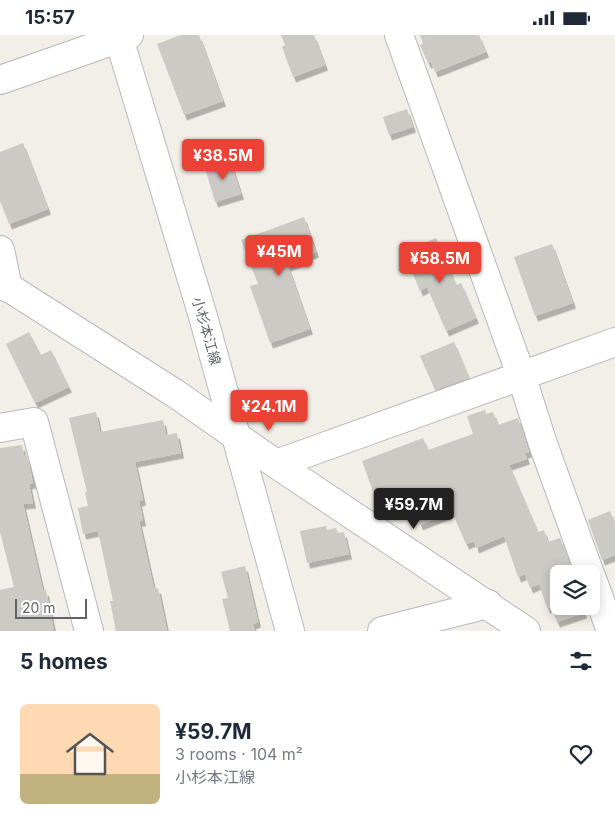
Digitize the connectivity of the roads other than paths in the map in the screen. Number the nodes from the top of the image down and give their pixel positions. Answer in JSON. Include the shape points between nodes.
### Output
{"nodes":[{"id":1,"x":399,"y":35,"type":"edge"},
{"id":2,"x":122,"y":36,"type":"edge"},
{"id":3,"x":0,"y":80,"type":"edge"},
{"id":4,"x":0,"y":250,"type":"edge"},
{"id":5,"x":4,"y":285,"type":"edge"},
{"id":6,"x":615,"y":342,"type":"edge"},
{"id":7,"x":521,"y":375,"type":"junction"},
{"id":8,"x":0,"y":428,"type":"edge"},
{"id":9,"x":236,"y":435,"type":"junction"},
{"id":10,"x":276,"y":464,"type":"junction"},
{"id":11,"x":587,"y":565,"type":"edge"},
{"id":12,"x":600,"y":600,"type":"edge"},
{"id":13,"x":488,"y":605,"type":"junction"},
{"id":14,"x":89,"y":631,"type":"edge"},
{"id":15,"x":290,"y":631,"type":"edge"},
{"id":16,"x":382,"y":631,"type":"edge"},
{"id":17,"x":526,"y":631,"type":"edge"},
{"id":18,"x":611,"y":631,"type":"edge"}],
"edges":[{"from":1,"to":7,"type":"street"},
{"from":2,"to":3,"type":"street"},
{"from":2,"to":9,"type":"street","name":"小杉本江線"},
{"from":4,"to":5,"type":"street"},
{"from":5,"to":9,"type":"street"},
{"from":6,"to":7,"type":"street"},
{"from":7,"to":10,"type":"street"},
{"from":7,"to":11,"type":"street"},
{"from":8,"to":14,"type":"street","via":[[34,422]]},
{"from":9,"to":10,"type":"street"},
{"from":9,"to":15,"type":"street","name":"小杉本江線"},
{"from":10,"to":13,"type":"street"},
{"from":12,"to":18,"type":"street"},
{"from":13,"to":16,"type":"street"},
{"from":13,"to":17,"type":"street"}]}
